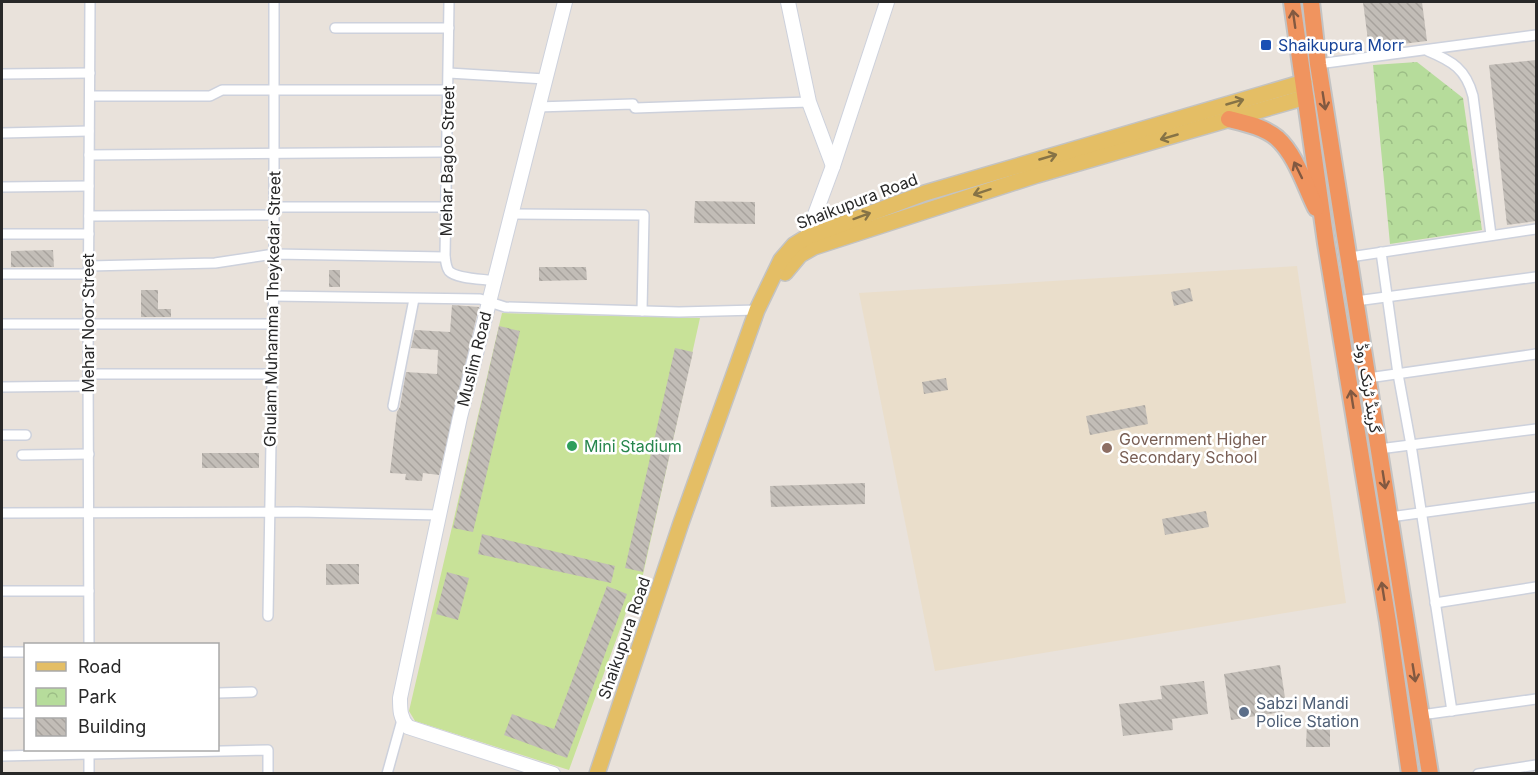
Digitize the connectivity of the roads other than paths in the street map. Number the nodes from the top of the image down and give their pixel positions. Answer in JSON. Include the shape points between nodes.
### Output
{"nodes":[{"id":1,"x":90,"y":2,"type":"edge"},
{"id":2,"x":274,"y":2,"type":"edge"},
{"id":3,"x":449,"y":2,"type":"edge"},
{"id":4,"x":565,"y":2,"type":"edge"},
{"id":5,"x":788,"y":2,"type":"edge"},
{"id":6,"x":887,"y":2,"type":"edge"},
{"id":7,"x":1292,"y":2,"type":"edge"},
{"id":8,"x":1311,"y":2,"type":"edge"},
{"id":9,"x":335,"y":28,"type":"dead end"},
{"id":10,"x":449,"y":28,"type":"junction"},
{"id":11,"x":1536,"y":35,"type":"edge"},
{"id":12,"x":1425,"y":50,"type":"junction"},
{"id":13,"x":1318,"y":64,"type":"junction"},
{"id":14,"x":90,"y":73,"type":"junction"},
{"id":15,"x":449,"y":73,"type":"junction"},
{"id":16,"x":2,"y":74,"type":"edge"},
{"id":17,"x":545,"y":79,"type":"junction"},
{"id":18,"x":274,"y":90,"type":"junction"},
{"id":19,"x":448,"y":90,"type":"junction"},
{"id":20,"x":1305,"y":90,"type":"junction"},
{"id":21,"x":90,"y":96,"type":"junction"},
{"id":22,"x":809,"y":102,"type":"junction"},
{"id":23,"x":537,"y":107,"type":"junction"},
{"id":24,"x":1229,"y":119,"type":"junction"},
{"id":25,"x":89,"y":131,"type":"junction"},
{"id":26,"x":2,"y":133,"type":"edge"},
{"id":27,"x":447,"y":152,"type":"junction"},
{"id":28,"x":274,"y":154,"type":"junction"},
{"id":29,"x":89,"y":155,"type":"junction"},
{"id":30,"x":833,"y":166,"type":"junction"},
{"id":31,"x":89,"y":186,"type":"junction"},
{"id":32,"x":2,"y":187,"type":"edge"},
{"id":33,"x":446,"y":207,"type":"junction"},
{"id":34,"x":274,"y":211,"type":"junction"},
{"id":35,"x":512,"y":214,"type":"junction"},
{"id":36,"x":89,"y":216,"type":"junction"},
{"id":37,"x":1323,"y":222,"type":"junction"},
{"id":38,"x":1536,"y":229,"type":"edge"},
{"id":39,"x":2,"y":234,"type":"edge"},
{"id":40,"x":89,"y":234,"type":"junction"},
{"id":41,"x":1491,"y":235,"type":"junction"},
{"id":42,"x":807,"y":237,"type":"junction"},
{"id":43,"x":1347,"y":239,"type":"junction"},
{"id":44,"x":1326,"y":243,"type":"junction"},
{"id":45,"x":1381,"y":252,"type":"junction"},
{"id":46,"x":274,"y":254,"type":"junction"},
{"id":47,"x":800,"y":255,"type":"junction"},
{"id":48,"x":445,"y":257,"type":"junction"},
{"id":49,"x":1350,"y":257,"type":"junction"},
{"id":50,"x":88,"y":270,"type":"junction"},
{"id":51,"x":2,"y":274,"type":"edge"},
{"id":52,"x":1536,"y":277,"type":"edge"},
{"id":53,"x":495,"y":281,"type":"junction"},
{"id":54,"x":273,"y":296,"type":"junction"},
{"id":55,"x":1388,"y":297,"type":"junction"},
{"id":56,"x":414,"y":299,"type":"junction"},
{"id":57,"x":489,"y":301,"type":"junction"},
{"id":58,"x":1356,"y":301,"type":"junction"},
{"id":59,"x":757,"y":310,"type":"junction"},
{"id":60,"x":642,"y":311,"type":"junction"},
{"id":61,"x":2,"y":324,"type":"edge"},
{"id":62,"x":88,"y":324,"type":"junction"},
{"id":63,"x":273,"y":324,"type":"junction"},
{"id":64,"x":1536,"y":354,"type":"edge"},
{"id":65,"x":88,"y":374,"type":"junction"},
{"id":66,"x":272,"y":374,"type":"junction"},
{"id":67,"x":1398,"y":374,"type":"junction"},
{"id":68,"x":1368,"y":378,"type":"junction"},
{"id":69,"x":88,"y":386,"type":"junction"},
{"id":70,"x":2,"y":387,"type":"edge"},
{"id":71,"x":393,"y":406,"type":"dead end"},
{"id":72,"x":1536,"y":429,"type":"edge"},
{"id":73,"x":2,"y":435,"type":"edge"},
{"id":74,"x":26,"y":435,"type":"dead end"},
{"id":75,"x":1411,"y":445,"type":"junction"},
{"id":76,"x":1379,"y":449,"type":"junction"},
{"id":77,"x":22,"y":454,"type":"dead end"},
{"id":78,"x":88,"y":454,"type":"junction"},
{"id":79,"x":1536,"y":497,"type":"edge"},
{"id":80,"x":2,"y":513,"type":"edge"},
{"id":81,"x":89,"y":513,"type":"junction"},
{"id":82,"x":269,"y":513,"type":"junction"},
{"id":83,"x":1420,"y":513,"type":"junction"},
{"id":84,"x":439,"y":515,"type":"junction"},
{"id":85,"x":1390,"y":518,"type":"junction"},
{"id":86,"x":1536,"y":587,"type":"edge"},
{"id":87,"x":2,"y":591,"type":"edge"},
{"id":88,"x":89,"y":591,"type":"junction"},
{"id":89,"x":1435,"y":603,"type":"junction"},
{"id":90,"x":268,"y":616,"type":"dead end"},
{"id":91,"x":89,"y":643,"type":"edge"},
{"id":92,"x":2,"y":652,"type":"edge"},
{"id":93,"x":24,"y":652,"type":"edge"},
{"id":94,"x":252,"y":692,"type":"dead end"},
{"id":95,"x":219,"y":693,"type":"edge"},
{"id":96,"x":1536,"y":699,"type":"edge"},
{"id":97,"x":1452,"y":711,"type":"junction"},
{"id":98,"x":2,"y":713,"type":"edge"},
{"id":99,"x":24,"y":713,"type":"edge"},
{"id":100,"x":1421,"y":715,"type":"junction"},
{"id":101,"x":402,"y":720,"type":"junction"},
{"id":102,"x":178,"y":751,"type":"edge"},
{"id":103,"x":219,"y":751,"type":"edge"},
{"id":104,"x":89,"y":752,"type":"edge"},
{"id":105,"x":2,"y":756,"type":"edge"},
{"id":106,"x":1536,"y":765,"type":"edge"},
{"id":107,"x":89,"y":774,"type":"edge"},
{"id":108,"x":268,"y":774,"type":"edge"},
{"id":109,"x":387,"y":774,"type":"edge"},
{"id":110,"x":553,"y":774,"type":"edge"},
{"id":111,"x":597,"y":774,"type":"edge"},
{"id":112,"x":607,"y":774,"type":"edge"},
{"id":113,"x":1410,"y":774,"type":"edge"},
{"id":114,"x":1430,"y":774,"type":"edge"},
{"id":115,"x":1478,"y":774,"type":"edge"}],
"edges":[{"from":1,"to":14,"type":"street","name":"Mehar Noor Street"},
{"from":2,"to":18,"type":"street","name":"Ghulam Muhamma Theykedar Street"},
{"from":3,"to":10,"type":"street","name":"Mehar Bagoo Street"},
{"from":4,"to":17,"type":"street","name":"Muslim Road"},
{"from":5,"to":22,"type":"street"},
{"from":6,"to":30,"type":"street"},
{"from":20,"to":7,"type":"highway","name":"گرینڈ ٹرنک روڈ","one_way":true},
{"from":8,"to":13,"type":"highway","name":"گرینڈ ٹرنک روڈ"},
{"from":9,"to":10,"type":"street"},
{"from":10,"to":15,"type":"street","name":"Mehar Bagoo Street"},
{"from":11,"to":12,"type":"street"},
{"from":12,"to":13,"type":"street"},
{"from":12,"to":41,"type":"street","via":[[1450,62],[1469,80]]},
{"from":13,"to":43,"type":"highway","name":"گرینڈ ٹرنک روڈ","one_way":true},
{"from":14,"to":16,"type":"street"},
{"from":14,"to":21,"type":"street","name":"Mehar Noor Street"},
{"from":15,"to":17,"type":"street"},
{"from":15,"to":19,"type":"street","name":"Mehar Bagoo Street"},
{"from":17,"to":23,"type":"street","name":"Muslim Road"},
{"from":18,"to":19,"type":"street"},
{"from":18,"to":21,"type":"street","via":[[222,90],[210,96]]},
{"from":18,"to":28,"type":"street","name":"Ghulam Muhamma Theykedar Street"},
{"from":19,"to":27,"type":"street","name":"Mehar Bagoo Street"},
{"from":20,"to":24,"type":"main road","name":"Shaikupura Road"},
{"from":20,"to":37,"type":"highway","name":"گرینڈ ٹرنک روڈ"},
{"from":42,"to":20,"type":"main road","name":"Shaikupura Road","one_way":true,"via":[[925,193]]},
{"from":21,"to":25,"type":"street","name":"Mehar Noor Street"},
{"from":22,"to":23,"type":"street"},
{"from":22,"to":30,"type":"street"},
{"from":23,"to":35,"type":"street","name":"Muslim Road"},
{"from":37,"to":24,"type":"highway","one_way":true,"via":[[1277,137]]},
{"from":24,"to":47,"type":"main road","name":"Shaikupura Road","one_way":true,"via":[[1037,175],[814,247]]},
{"from":25,"to":26,"type":"street"},
{"from":25,"to":29,"type":"street","name":"Mehar Noor Street"},
{"from":27,"to":28,"type":"street"},
{"from":27,"to":33,"type":"street","name":"Mehar Bagoo Street"},
{"from":28,"to":29,"type":"street"},
{"from":28,"to":34,"type":"street","name":"Ghulam Muhamma Theykedar Street"},
{"from":29,"to":31,"type":"street","name":"Mehar Noor Street"},
{"from":30,"to":42,"type":"street"},
{"from":31,"to":32,"type":"street"},
{"from":31,"to":36,"type":"street","name":"Mehar Noor Street"},
{"from":33,"to":34,"type":"street"},
{"from":33,"to":48,"type":"street","name":"Mehar Bagoo Street"},
{"from":34,"to":36,"type":"street"},
{"from":34,"to":46,"type":"street","name":"Ghulam Muhamma Theykedar Street"},
{"from":35,"to":53,"type":"street","name":"Muslim Road"},
{"from":35,"to":60,"type":"street","via":[[645,215]]},
{"from":36,"to":40,"type":"street","name":"Mehar Noor Street"},
{"from":37,"to":44,"type":"highway","name":"گرینڈ ٹرنک روڈ"},
{"from":38,"to":41,"type":"street"},
{"from":39,"to":40,"type":"street"},
{"from":40,"to":50,"type":"street","name":"Mehar Noor Street"},
{"from":41,"to":45,"type":"street"},
{"from":42,"to":47,"type":"street"},
{"from":42,"to":59,"type":"main road","name":"Shaikupura Road","via":[[781,260]]},
{"from":43,"to":44,"type":"highway"},
{"from":43,"to":49,"type":"highway","name":"گرینڈ ٹرنک روڈ"},
{"from":113,"to":44,"type":"highway","name":"گرینڈ ٹرنک روڈ","one_way":true},
{"from":45,"to":49,"type":"street"},
{"from":45,"to":55,"type":"street"},
{"from":46,"to":48,"type":"street"},
{"from":46,"to":50,"type":"street","via":[[215,263]]},
{"from":46,"to":54,"type":"street","name":"Ghulam Muhamma Theykedar Street"},
{"from":47,"to":112,"type":"main road","name":"Shaikupura Road","via":[[789,266],[766,313]]},
{"from":48,"to":53,"type":"street","name":"Mehar Bagoo Street","via":[[453,274]]},
{"from":49,"to":58,"type":"highway","name":"گرینڈ ٹرنک روڈ"},
{"from":50,"to":51,"type":"street"},
{"from":50,"to":62,"type":"street","name":"Mehar Noor Street"},
{"from":52,"to":55,"type":"street"},
{"from":53,"to":57,"type":"street","name":"Muslim Road"},
{"from":54,"to":56,"type":"street"},
{"from":54,"to":63,"type":"street","name":"Ghulam Muhamma Theykedar Street"},
{"from":55,"to":58,"type":"street"},
{"from":55,"to":67,"type":"street"},
{"from":56,"to":57,"type":"street"},
{"from":56,"to":71,"type":"street"},
{"from":57,"to":60,"type":"street","via":[[505,307]]},
{"from":57,"to":84,"type":"street","name":"Muslim Road"},
{"from":58,"to":68,"type":"highway","name":"گرینڈ ٹرنک روڈ"},
{"from":59,"to":60,"type":"street"},
{"from":59,"to":111,"type":"main road","name":"Shaikupura Road"},
{"from":61,"to":62,"type":"street"},
{"from":62,"to":63,"type":"street"},
{"from":62,"to":65,"type":"street","name":"Mehar Noor Street"},
{"from":63,"to":66,"type":"street","name":"Ghulam Muhamma Theykedar Street"},
{"from":64,"to":67,"type":"street"},
{"from":65,"to":66,"type":"street"},
{"from":65,"to":69,"type":"street","name":"Mehar Noor Street"},
{"from":66,"to":82,"type":"street","name":"Ghulam Muhamma Theykedar Street"},
{"from":67,"to":68,"type":"street"},
{"from":67,"to":75,"type":"street"},
{"from":68,"to":76,"type":"highway","name":"گرینڈ ٹرنک روڈ"},
{"from":69,"to":70,"type":"street"},
{"from":69,"to":78,"type":"street","name":"Mehar Noor Street"},
{"from":72,"to":75,"type":"street"},
{"from":73,"to":74,"type":"street"},
{"from":75,"to":76,"type":"street"},
{"from":75,"to":83,"type":"street"},
{"from":76,"to":85,"type":"highway","name":"گرینڈ ٹرنک روڈ","one_way":true},
{"from":77,"to":78,"type":"street"},
{"from":78,"to":81,"type":"street","name":"Mehar Noor Street"},
{"from":79,"to":83,"type":"street"},
{"from":80,"to":81,"type":"street"},
{"from":81,"to":82,"type":"street"},
{"from":81,"to":88,"type":"street","name":"Mehar Noor Street"},
{"from":82,"to":84,"type":"street"},
{"from":82,"to":90,"type":"street","name":"Ghulam Muhamma Theykedar Street"},
{"from":83,"to":85,"type":"street"},
{"from":83,"to":89,"type":"street"},
{"from":84,"to":101,"type":"street","name":"Muslim Road","via":[[400,698]]},
{"from":85,"to":100,"type":"highway","name":"گرینڈ ٹرنک روڈ","one_way":true},
{"from":86,"to":89,"type":"street"},
{"from":87,"to":88,"type":"street"},
{"from":88,"to":91,"type":"street","name":"Mehar Noor Street"},
{"from":89,"to":97,"type":"street"},
{"from":92,"to":93,"type":"street"},
{"from":94,"to":95,"type":"street"},
{"from":96,"to":97,"type":"street"},
{"from":97,"to":100,"type":"street"},
{"from":98,"to":99,"type":"street"},
{"from":100,"to":114,"type":"highway","name":"گرینڈ ٹرنک روڈ"},
{"from":101,"to":109,"type":"street","name":"Muslim Road"},
{"from":101,"to":110,"type":"street","via":[[419,731]]},
{"from":102,"to":104,"type":"street"},
{"from":103,"to":108,"type":"street","via":[[268,750]]},
{"from":104,"to":105,"type":"street"},
{"from":104,"to":107,"type":"street"},
{"from":106,"to":115,"type":"street"}]}
